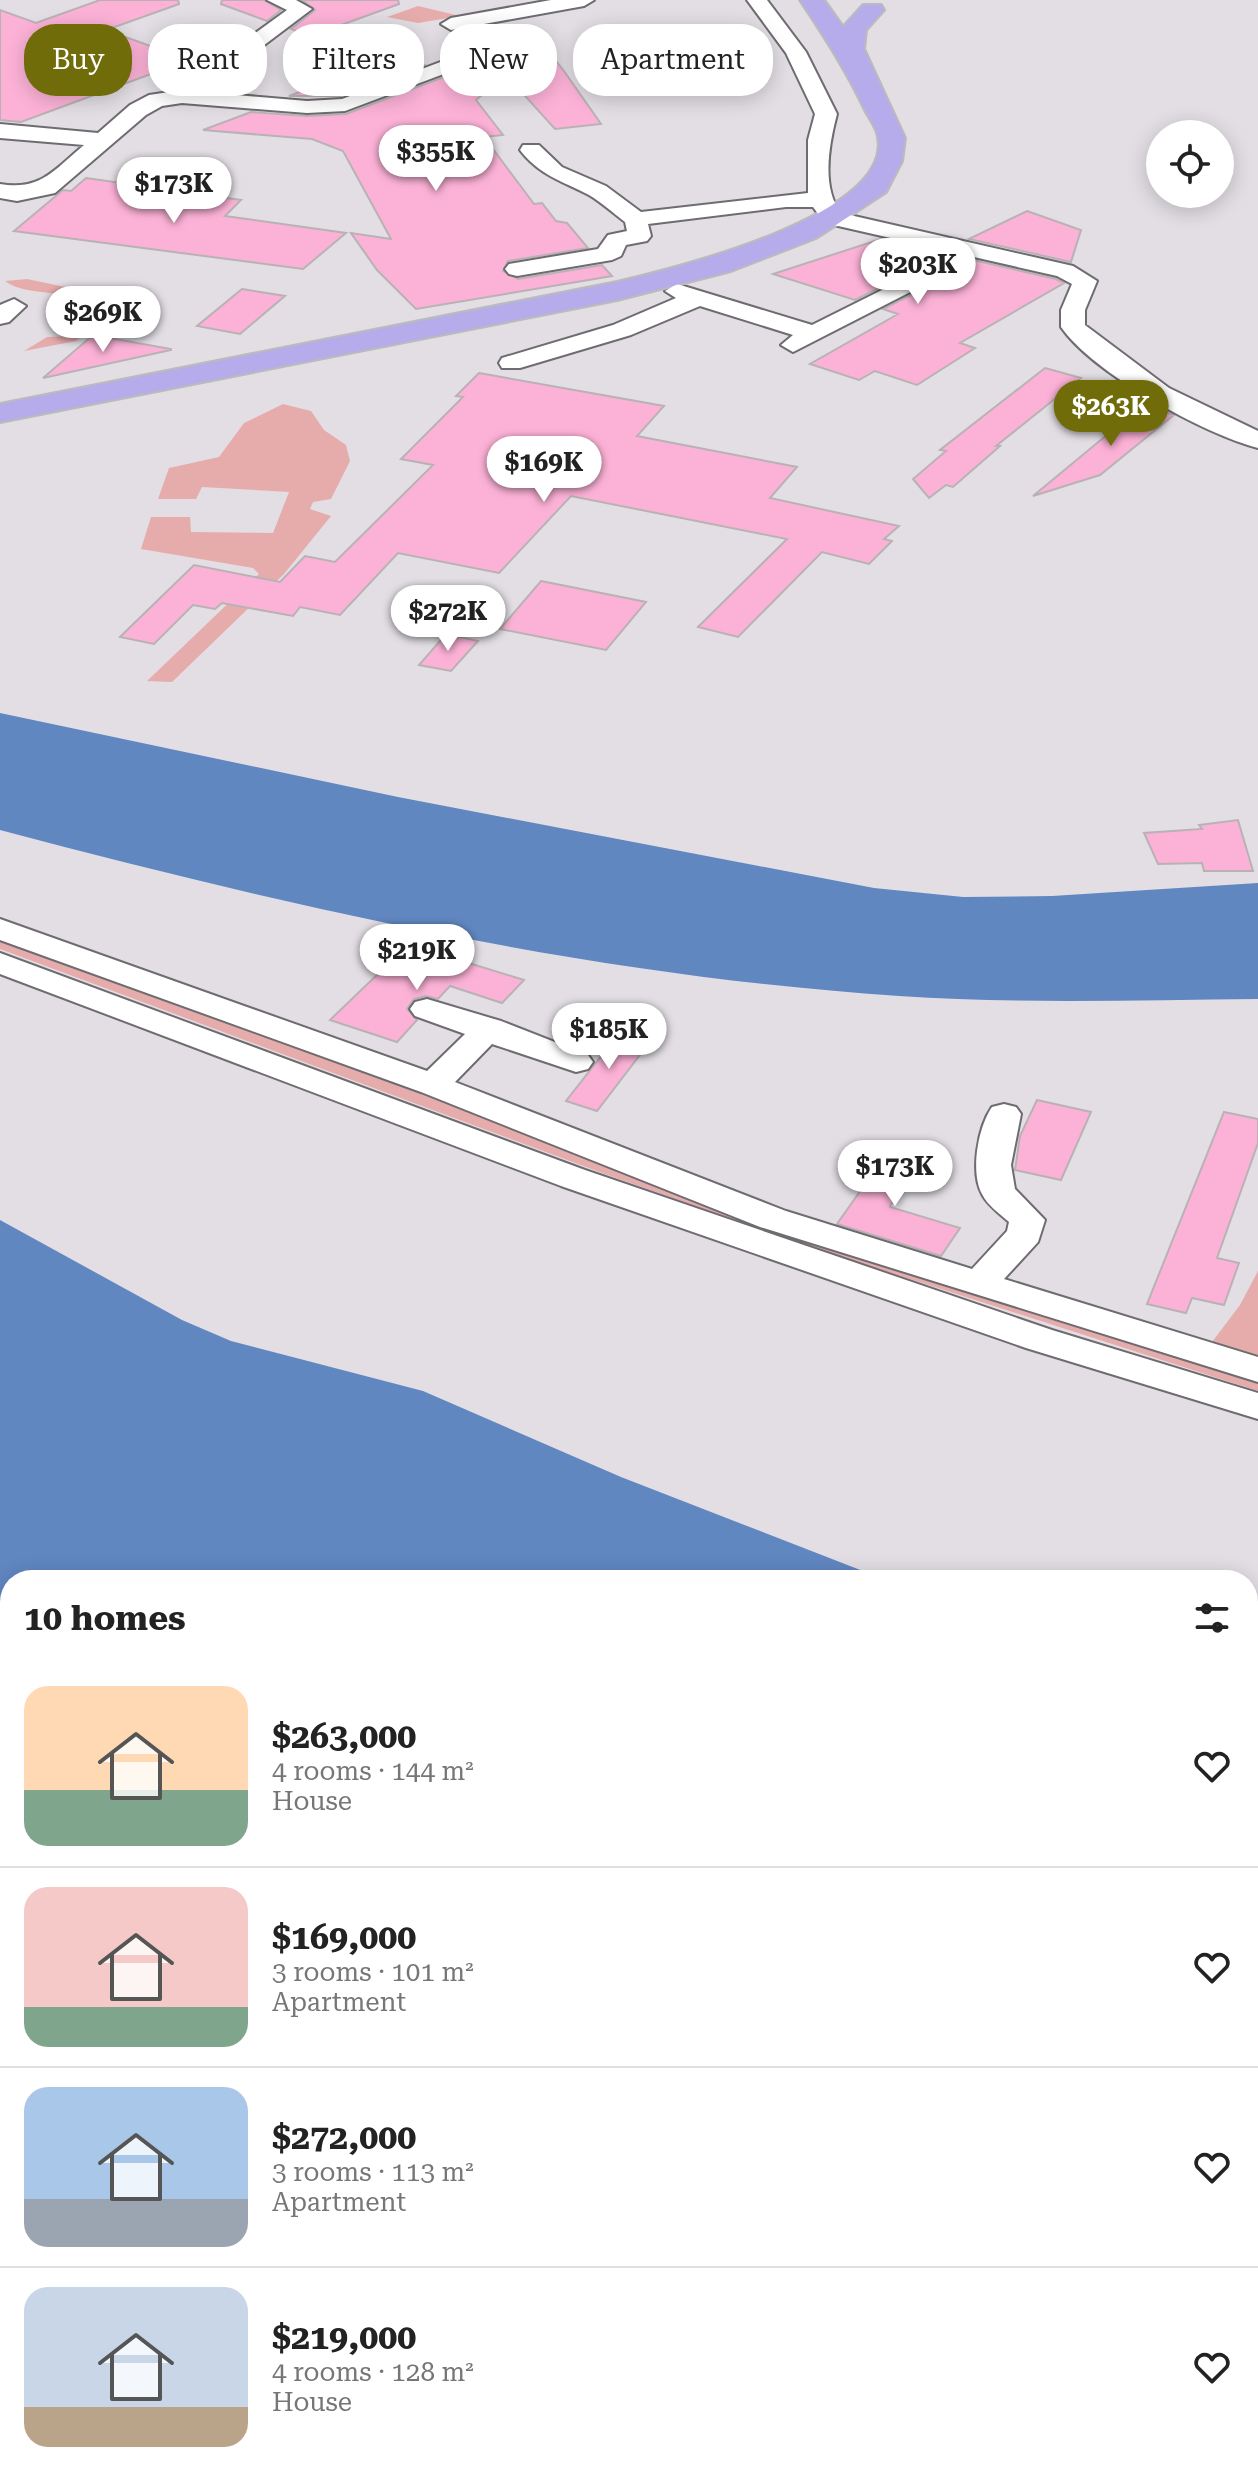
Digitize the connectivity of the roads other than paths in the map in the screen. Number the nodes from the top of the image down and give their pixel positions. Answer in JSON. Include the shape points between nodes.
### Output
{"nodes":[{"id":1,"x":277,"y":0,"type":"edge"},
{"id":2,"x":584,"y":0,"type":"edge"},
{"id":3,"x":757,"y":0,"type":"edge"},
{"id":4,"x":812,"y":0,"type":"edge"},
{"id":5,"x":872,"y":10,"type":"dead end"},
{"id":6,"x":451,"y":24,"type":"dead end"},
{"id":7,"x":852,"y":57,"type":"junction"},
{"id":8,"x":440,"y":69,"type":"edge"},
{"id":9,"x":182,"y":97,"type":"junction"},
{"id":10,"x":0,"y":131,"type":"edge"},
{"id":11,"x":103,"y":140,"type":"junction"},
{"id":12,"x":531,"y":150,"type":"dead end"},
{"id":13,"x":0,"y":191,"type":"edge"},
{"id":14,"x":826,"y":209,"type":"junction"},
{"id":15,"x":636,"y":219,"type":"junction"},
{"id":16,"x":517,"y":269,"type":"dead end"},
{"id":17,"x":653,"y":282,"type":"junction"},
{"id":18,"x":912,"y":282,"type":"dead end"},
{"id":19,"x":709,"y":302,"type":"junction"},
{"id":20,"x":815,"y":334,"type":"junction"},
{"id":21,"x":783,"y":351,"type":"dead end"},
{"id":22,"x":511,"y":363,"type":"dead end"},
{"id":23,"x":0,"y":413,"type":"edge"},
{"id":24,"x":1258,"y":440,"type":"edge"},
{"id":25,"x":0,"y":929,"type":"edge"},
{"id":26,"x":0,"y":963,"type":"edge"},
{"id":27,"x":427,"y":1009,"type":"dead end"},
{"id":28,"x":489,"y":1028,"type":"junction"},
{"id":29,"x":576,"y":1062,"type":"dead end"},
{"id":30,"x":433,"y":1085,"type":"junction"},
{"id":31,"x":1004,"y":1114,"type":"dead end"},
{"id":32,"x":979,"y":1284,"type":"junction"},
{"id":33,"x":1258,"y":1370,"type":"edge"},
{"id":34,"x":1258,"y":1406,"type":"edge"}],
"edges":[{"from":1,"to":9,"type":"street","via":[[302,9]]},
{"from":2,"to":6,"type":"street"},
{"from":3,"to":14,"type":"street","via":[[796,52],[826,114],[819,140]]},
{"from":4,"to":7,"type":"main road"},
{"from":5,"to":7,"type":"main road","via":[[852,29]]},
{"from":7,"to":14,"type":"main road","via":[[892,138],[876,186]]},
{"from":8,"to":9,"type":"street","via":[[345,105]]},
{"from":9,"to":11,"type":"street","via":[[148,105]]},
{"from":10,"to":11,"type":"street"},
{"from":11,"to":13,"type":"street","via":[[47,188],[17,194]]},
{"from":12,"to":15,"type":"street","via":[[554,172],[598,191]]},
{"from":14,"to":15,"type":"street","via":[[786,200]]},
{"from":14,"to":17,"type":"main road","via":[[769,248]]},
{"from":14,"to":24,"type":"street","via":[[1065,271],[1085,281],[1073,310],[1073,327],[1093,346],[1182,405]]},
{"from":15,"to":16,"type":"street","via":[[639,236],[616,240],[613,251],[604,255]]},
{"from":17,"to":19,"type":"street"},
{"from":17,"to":23,"type":"main road"},
{"from":18,"to":20,"type":"street"},
{"from":19,"to":20,"type":"street"},
{"from":19,"to":22,"type":"street"},
{"from":20,"to":21,"type":"street"},
{"from":25,"to":30,"type":"street"},
{"from":26,"to":34,"type":"street","via":[[573,1178],[1039,1339]]},
{"from":27,"to":28,"type":"street"},
{"from":28,"to":29,"type":"street"},
{"from":28,"to":30,"type":"street"},
{"from":30,"to":32,"type":"street","via":[[773,1219]]},
{"from":31,"to":32,"type":"street","via":[[993,1165],[998,1192],[1027,1220],[1025,1234]]},
{"from":32,"to":33,"type":"street"}]}
